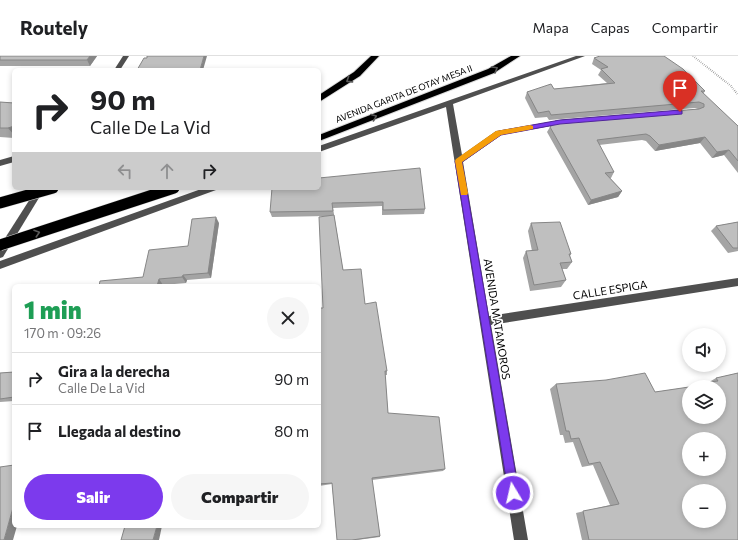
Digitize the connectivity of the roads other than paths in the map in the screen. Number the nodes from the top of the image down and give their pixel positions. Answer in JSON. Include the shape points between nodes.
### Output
{"nodes":[{"id":1,"x":126,"y":56,"type":"edge"},
{"id":2,"x":375,"y":56,"type":"edge"},
{"id":3,"x":516,"y":56,"type":"edge"},
{"id":4,"x":582,"y":56,"type":"edge"},
{"id":5,"x":118,"y":68,"type":"edge"},
{"id":6,"x":321,"y":98,"type":"edge"},
{"id":7,"x":449,"y":102,"type":"junction"},
{"id":8,"x":576,"y":121,"type":"edge"},
{"id":9,"x":321,"y":137,"type":"edge"},
{"id":10,"x":321,"y":148,"type":"edge"},
{"id":11,"x":12,"y":160,"type":"edge"},
{"id":12,"x":459,"y":161,"type":"junction"},
{"id":13,"x":0,"y":163,"type":"edge"},
{"id":14,"x":39,"y":190,"type":"edge"},
{"id":15,"x":46,"y":190,"type":"edge"},
{"id":16,"x":168,"y":190,"type":"edge"},
{"id":17,"x":207,"y":190,"type":"edge"},
{"id":18,"x":0,"y":204,"type":"edge"},
{"id":19,"x":0,"y":245,"type":"edge"},
{"id":20,"x":0,"y":254,"type":"edge"},
{"id":21,"x":0,"y":265,"type":"edge"},
{"id":22,"x":738,"y":282,"type":"edge"},
{"id":23,"x":485,"y":321,"type":"junction"},
{"id":24,"x":521,"y":540,"type":"edge"}],
"edges":[{"from":1,"to":5,"type":"street"},
{"from":2,"to":6,"type":"highway","one_way":true,"via":[[357,74]]},
{"from":9,"to":3,"type":"highway","name":"AVENIDA GARITA DE OTAY MESA II","one_way":true,"via":[[491,71]]},
{"from":4,"to":7,"type":"street"},
{"from":7,"to":10,"type":"street"},
{"from":7,"to":12,"type":"street","name":"AVENIDA MATAMOROS"},
{"from":8,"to":12,"type":"street","via":[[499,133]]},
{"from":11,"to":13,"type":"street"},
{"from":12,"to":23,"type":"street","name":"AVENIDA MATAMOROS"},
{"from":14,"to":20,"type":"street"},
{"from":15,"to":18,"type":"highway","bridge":true},
{"from":19,"to":16,"type":"highway","one_way":true,"bridge":true},
{"from":17,"to":21,"type":"street"},
{"from":22,"to":23,"type":"street","name":"CALLE ESPIGA"},
{"from":23,"to":24,"type":"street","name":"AVENIDA MATAMOROS"}]}
